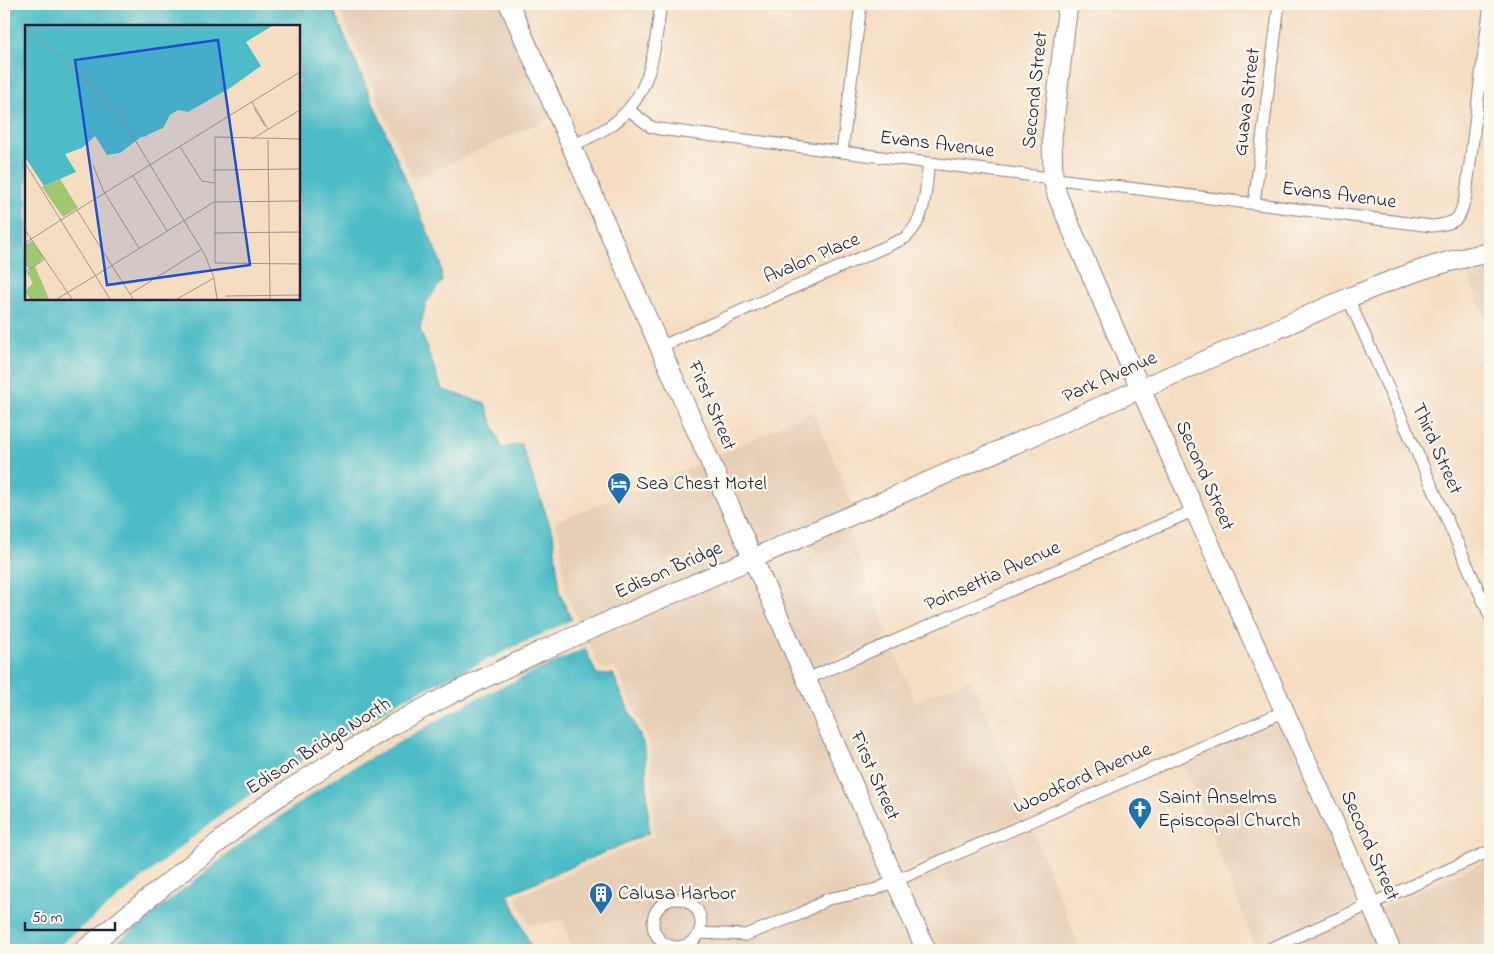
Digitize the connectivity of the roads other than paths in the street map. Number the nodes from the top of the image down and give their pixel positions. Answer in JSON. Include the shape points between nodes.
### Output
{"nodes":[{"id":1,"x":509,"y":4,"type":"edge"},
{"id":2,"x":661,"y":4,"type":"edge"},
{"id":3,"x":861,"y":4,"type":"edge"},
{"id":4,"x":1068,"y":4,"type":"edge"},
{"id":5,"x":1279,"y":4,"type":"edge"},
{"id":6,"x":1490,"y":4,"type":"edge"},
{"id":7,"x":629,"y":110,"type":"junction"},
{"id":8,"x":572,"y":146,"type":"junction"},
{"id":9,"x":842,"y":152,"type":"junction"},
{"id":10,"x":929,"y":163,"type":"junction"},
{"id":11,"x":1053,"y":179,"type":"junction"},
{"id":12,"x":1254,"y":204,"type":"junction"},
{"id":13,"x":1490,"y":253,"type":"edge"},
{"id":14,"x":1348,"y":298,"type":"junction"},
{"id":15,"x":660,"y":347,"type":"junction"},
{"id":16,"x":1140,"y":389,"type":"junction"},
{"id":17,"x":1195,"y":510,"type":"junction"},
{"id":18,"x":753,"y":559,"type":"junction"},
{"id":19,"x":1490,"y":616,"type":"edge"},
{"id":20,"x":604,"y":625,"type":"joint"},
{"id":21,"x":807,"y":679,"type":"junction"},
{"id":22,"x":1285,"y":711,"type":"junction"},
{"id":23,"x":1490,"y":851,"type":"edge"},
{"id":24,"x":896,"y":881,"type":"junction"},
{"id":25,"x":1371,"y":905,"type":"junction"},
{"id":26,"x":699,"y":933,"type":"junction"},
{"id":27,"x":84,"y":950,"type":"edge"},
{"id":28,"x":926,"y":950,"type":"edge"},
{"id":29,"x":1267,"y":950,"type":"edge"},
{"id":30,"x":1391,"y":950,"type":"edge"}],
"edges":[{"from":1,"to":8,"type":"main road","name":"First Street"},
{"from":2,"to":7,"type":"street","via":[[647,81]]},
{"from":3,"to":9,"type":"street"},
{"from":4,"to":11,"type":"main road","name":"Second Street","via":[[1052,138]]},
{"from":5,"to":12,"type":"street","name":"Guava Street"},
{"from":6,"to":12,"type":"street","name":"Evans Avenue","via":[[1466,195],[1460,216],[1449,224],[1432,226]]},
{"from":7,"to":8,"type":"street","via":[[612,125]]},
{"from":7,"to":9,"type":"street","name":"Evans Avenue","via":[[658,130]]},
{"from":8,"to":15,"type":"main road","name":"First Street"},
{"from":9,"to":10,"type":"street","name":"Evans Avenue"},
{"from":10,"to":11,"type":"street","name":"Evans Avenue"},
{"from":10,"to":15,"type":"street","name":"Avalon Place","via":[[920,218],[905,238]]},
{"from":11,"to":12,"type":"street","name":"Evans Avenue"},
{"from":11,"to":16,"type":"main road","name":"Second Street","via":[[1064,214]]},
{"from":13,"to":14,"type":"main road","name":"Park Avenue","via":[[1432,266]]},
{"from":14,"to":16,"type":"main road","name":"Park Avenue"},
{"from":14,"to":19,"type":"street","name":"Third Street"},
{"from":15,"to":18,"type":"main road","name":"First Street"},
{"from":16,"to":17,"type":"main road","name":"Second Street"},
{"from":16,"to":18,"type":"main road","name":"Park Avenue"},
{"from":17,"to":21,"type":"street","name":"Poinsettia Avenue"},
{"from":17,"to":22,"type":"main road","name":"Second Street"},
{"from":18,"to":20,"type":"main road","name":"Edison Bridge"},
{"from":18,"to":21,"type":"main road","name":"First Street"},
{"from":20,"to":27,"type":"main road","name":"Edison Bridge North","via":[[449,695],[343,755],[259,810]]},
{"from":21,"to":24,"type":"main road","name":"First Street"},
{"from":22,"to":24,"type":"street","name":"Woodford Avenue"},
{"from":22,"to":25,"type":"main road","name":"Second Street"},
{"from":23,"to":25,"type":"street"},
{"from":24,"to":26,"type":"street","via":[[874,890],[828,899],[746,935]]},
{"from":24,"to":28,"type":"main road","name":"First Street"},
{"from":25,"to":29,"type":"street"},
{"from":25,"to":30,"type":"main road","name":"Second Street"},
{"from":26,"to":26,"type":"street","via":[[700,917],[696,909],[683,900],[667,901],[655,912],[655,935],[666,945],[682,947],[695,940]]}]}
